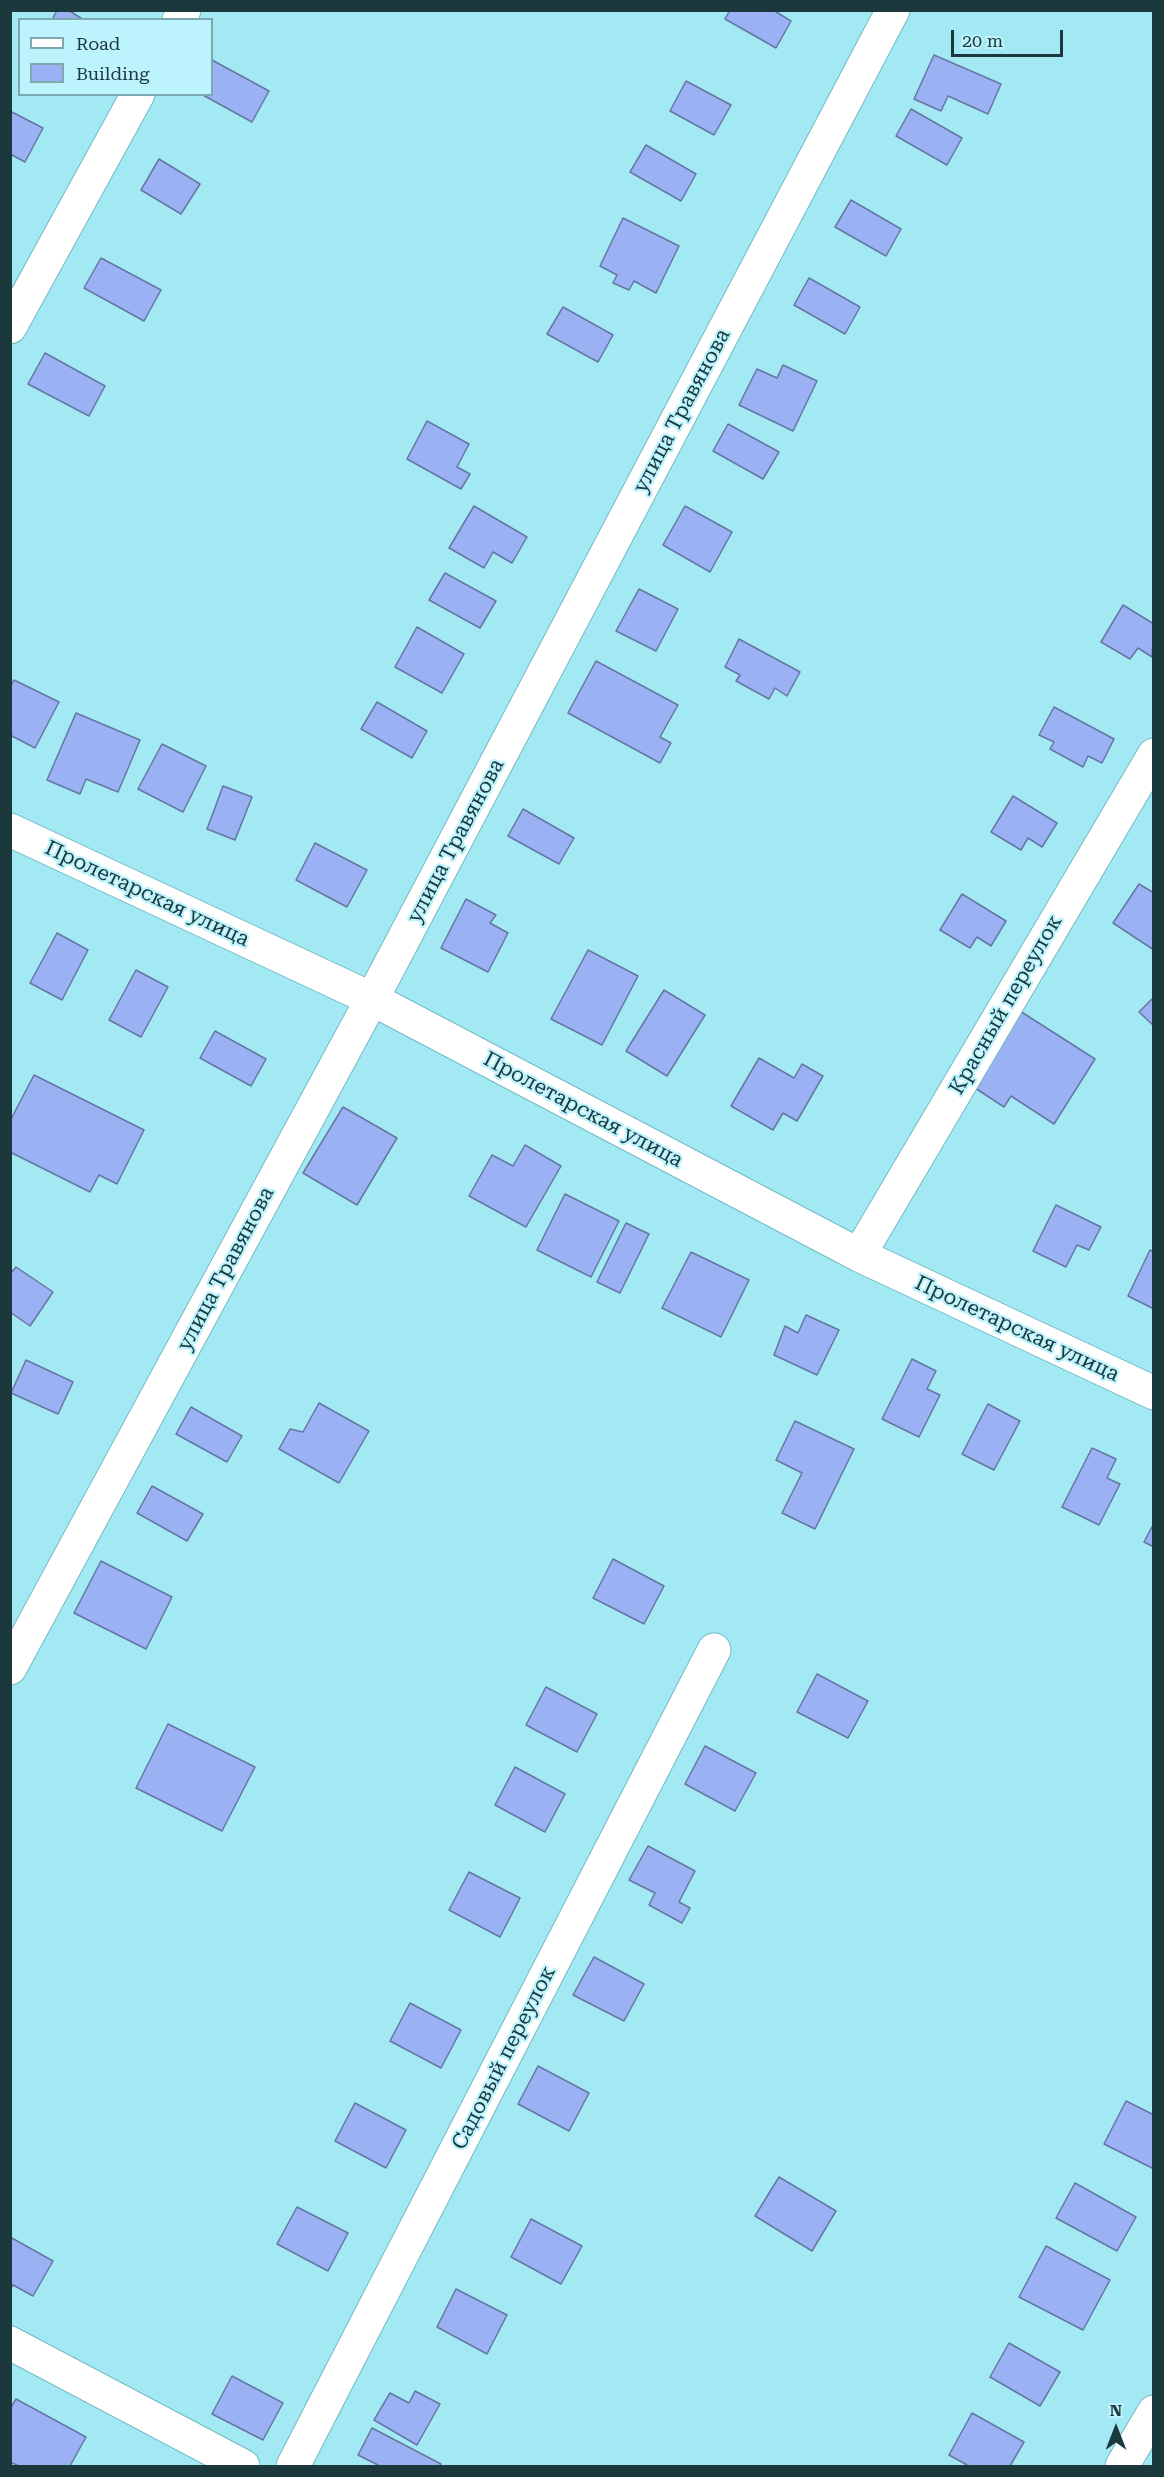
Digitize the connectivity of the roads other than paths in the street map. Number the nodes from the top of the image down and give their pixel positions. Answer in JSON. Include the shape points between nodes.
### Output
{"nodes":[{"id":1,"x":893,"y":10,"type":"edge"},
{"id":2,"x":137,"y":96,"type":"edge"},
{"id":3,"x":10,"y":327,"type":"edge"},
{"id":4,"x":1154,"y":755,"type":"edge"},
{"id":5,"x":10,"y":830,"type":"edge"},
{"id":6,"x":372,"y":999,"type":"junction"},
{"id":7,"x":859,"y":1255,"type":"junction"},
{"id":8,"x":1154,"y":1393,"type":"edge"},
{"id":9,"x":714,"y":1650,"type":"dead end"},
{"id":10,"x":10,"y":1668,"type":"edge"},
{"id":11,"x":10,"y":2343,"type":"edge"},
{"id":12,"x":1154,"y":2412,"type":"edge"},
{"id":13,"x":243,"y":2466,"type":"edge"},
{"id":14,"x":293,"y":2466,"type":"edge"},
{"id":15,"x":1122,"y":2466,"type":"edge"}],
"edges":[{"from":1,"to":6,"type":"street","name":"улица Травянова"},
{"from":2,"to":3,"type":"street"},
{"from":4,"to":7,"type":"street","name":"Красный переулок"},
{"from":5,"to":6,"type":"street","name":"Пролетарская улица"},
{"from":6,"to":7,"type":"street","name":"Пролетарская улица"},
{"from":6,"to":10,"type":"street","name":"улица Травянова"},
{"from":7,"to":8,"type":"street","name":"Пролетарская улица"},
{"from":9,"to":14,"type":"street","name":"Садовый переулок"},
{"from":11,"to":13,"type":"street"},
{"from":12,"to":15,"type":"street"}]}
